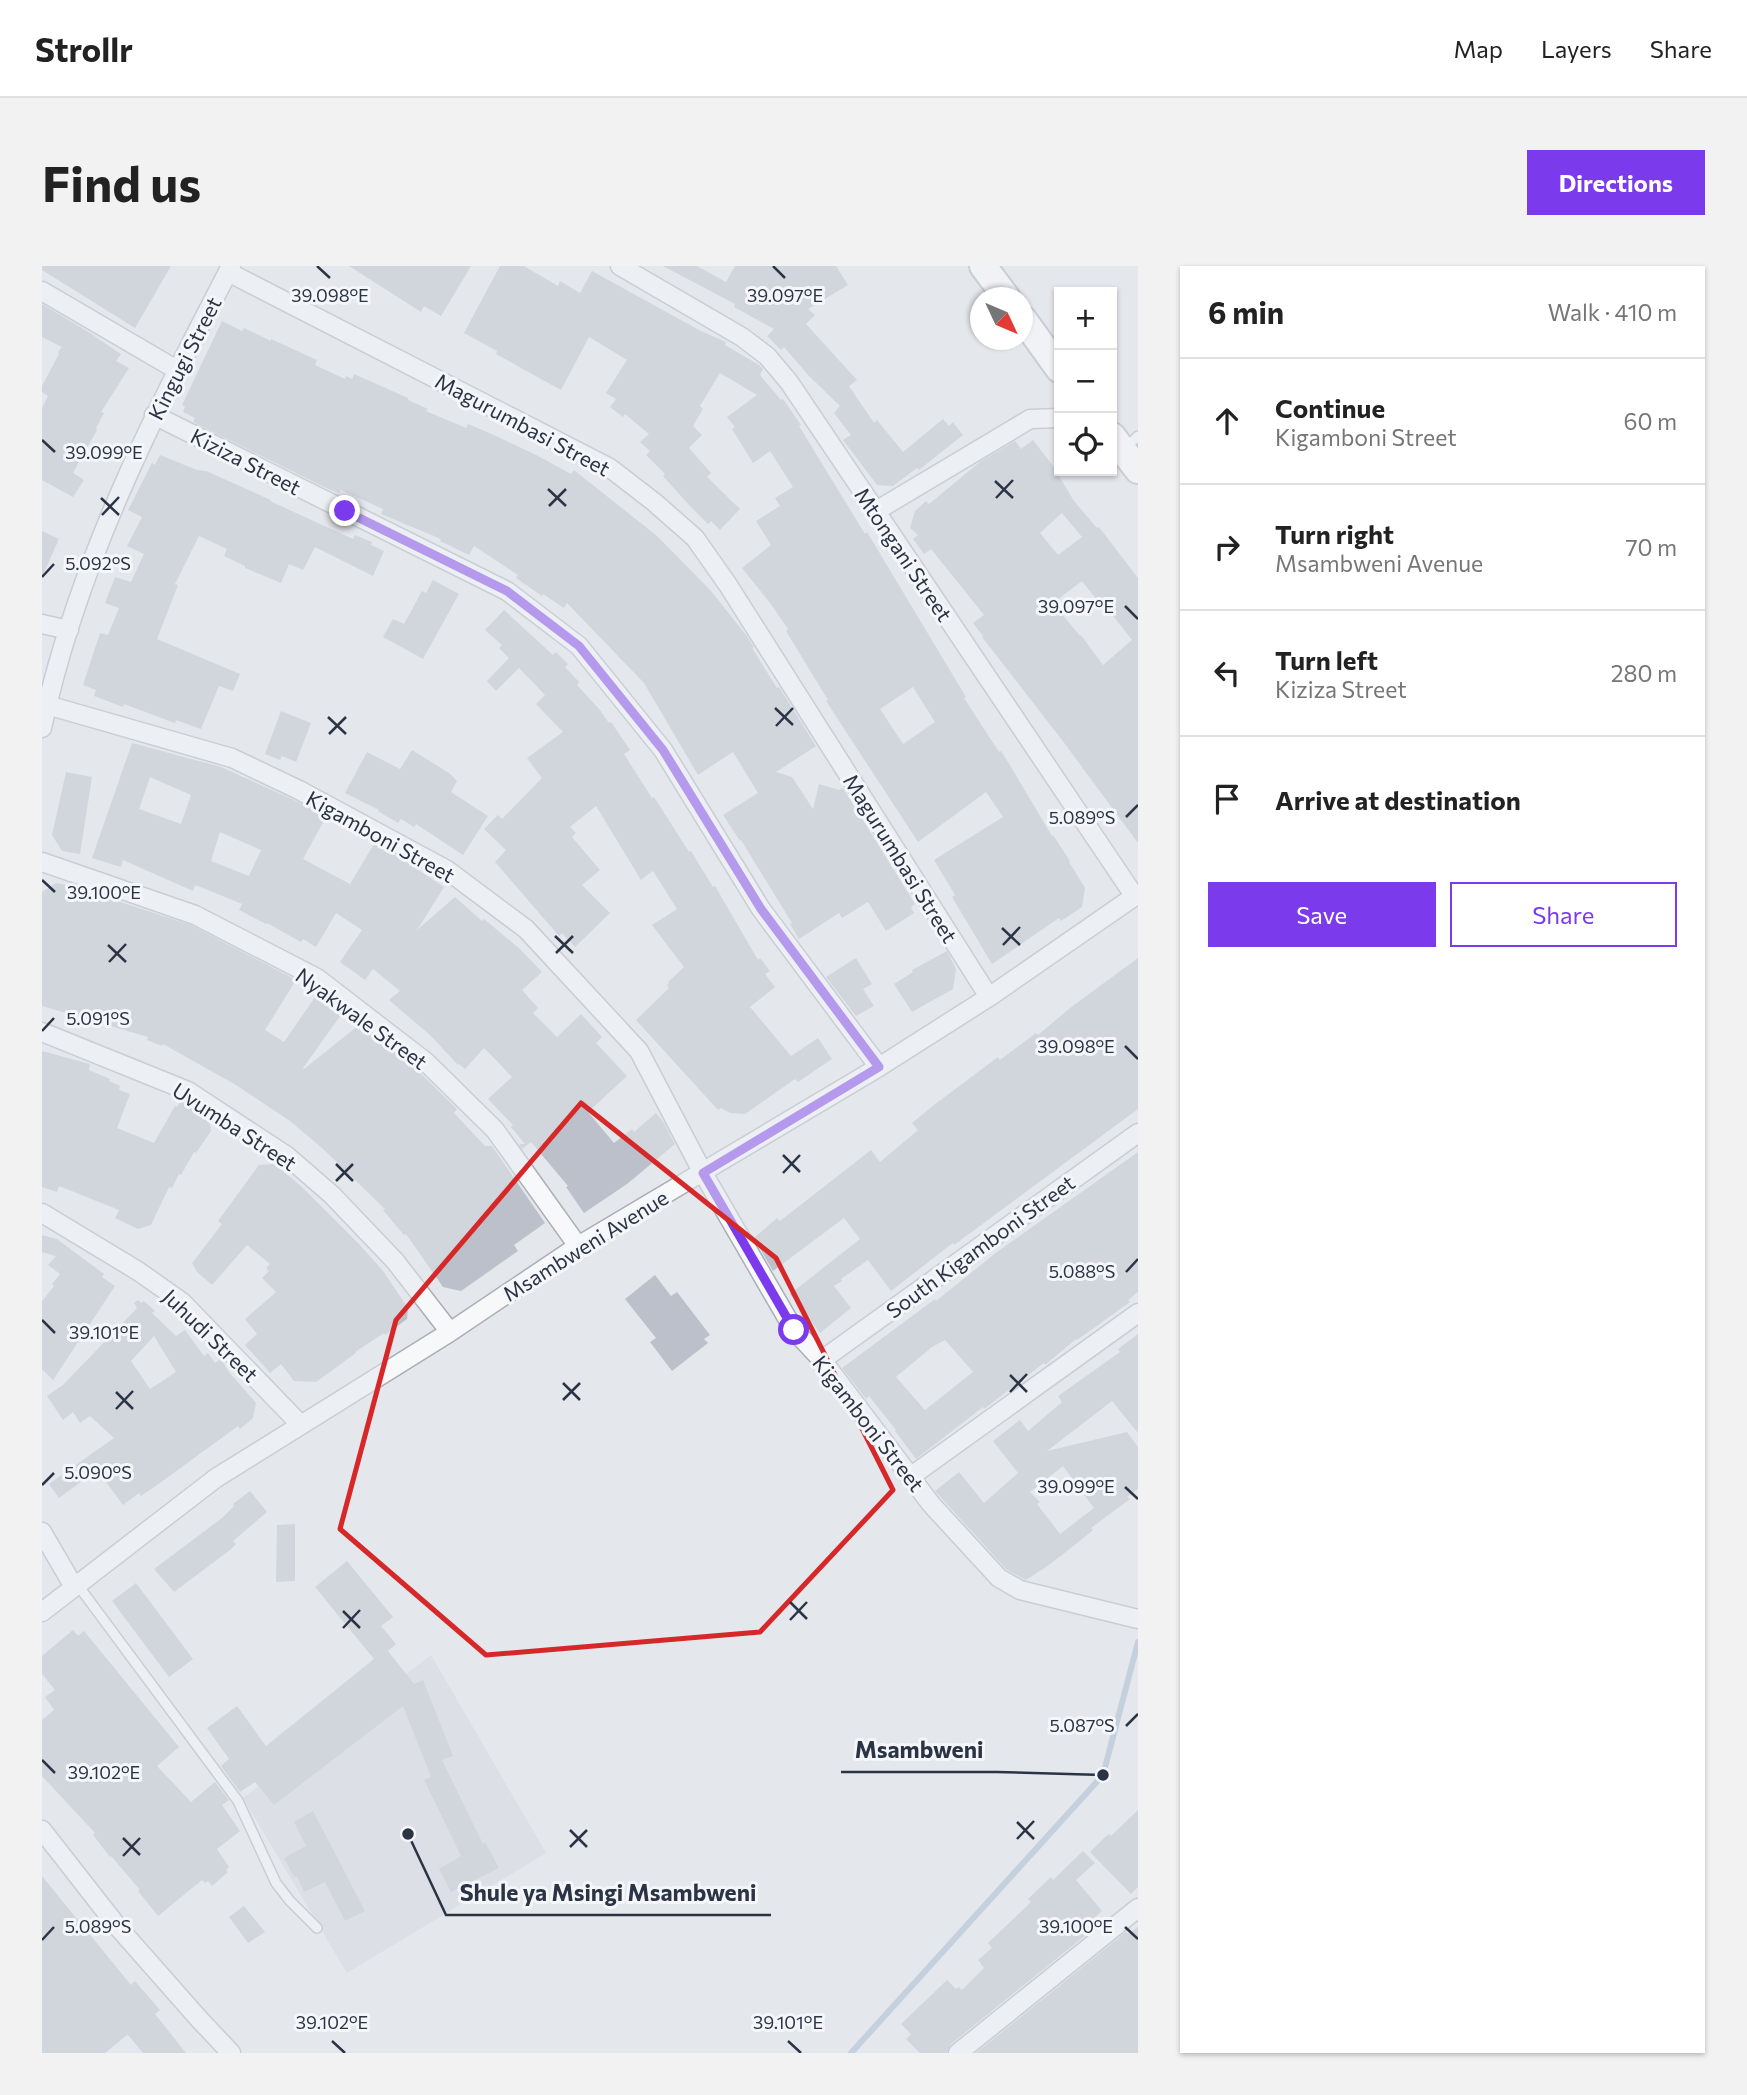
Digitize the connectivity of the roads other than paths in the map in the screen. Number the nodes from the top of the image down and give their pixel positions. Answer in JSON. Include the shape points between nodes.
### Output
{"nodes":[{"id":1,"x":620,"y":266,"type":"edge"},
{"id":2,"x":983,"y":266,"type":"edge"},
{"id":3,"x":229,"y":269,"type":"edge"},
{"id":4,"x":999,"y":287,"type":"edge"},
{"id":5,"x":42,"y":291,"type":"edge"},
{"id":6,"x":1033,"y":333,"type":"edge"},
{"id":7,"x":1054,"y":362,"type":"edge"},
{"id":8,"x":177,"y":370,"type":"junction"},
{"id":9,"x":154,"y":415,"type":"junction"},
{"id":10,"x":1054,"y":418,"type":"edge"},
{"id":11,"x":876,"y":511,"type":"junction"},
{"id":12,"x":42,"y":624,"type":"edge"},
{"id":13,"x":69,"y":630,"type":"junction"},
{"id":14,"x":47,"y":705,"type":"junction"},
{"id":15,"x":42,"y":728,"type":"edge"},
{"id":16,"x":42,"y":862,"type":"edge"},
{"id":17,"x":1136,"y":895,"type":"edge"},
{"id":18,"x":989,"y":997,"type":"junction"},
{"id":19,"x":42,"y":1032,"type":"edge"},
{"id":20,"x":879,"y":1067,"type":"junction"},
{"id":21,"x":1138,"y":1133,"type":"edge"},
{"id":22,"x":703,"y":1173,"type":"junction"},
{"id":23,"x":42,"y":1213,"type":"edge"},
{"id":24,"x":578,"y":1246,"type":"junction"},
{"id":25,"x":1138,"y":1313,"type":"edge"},
{"id":26,"x":450,"y":1332,"type":"junction"},
{"id":27,"x":822,"y":1360,"type":"junction"},
{"id":28,"x":300,"y":1424,"type":"junction"},
{"id":29,"x":910,"y":1477,"type":"junction"},
{"id":30,"x":42,"y":1532,"type":"edge"},
{"id":31,"x":75,"y":1586,"type":"junction"},
{"id":32,"x":42,"y":1612,"type":"edge"},
{"id":33,"x":1134,"y":1618,"type":"edge"},
{"id":34,"x":42,"y":1830,"type":"edge"},
{"id":35,"x":1138,"y":1908,"type":"edge"},
{"id":36,"x":317,"y":1928,"type":"dead end"},
{"id":37,"x":231,"y":2053,"type":"edge"},
{"id":38,"x":958,"y":2053,"type":"edge"}],
"edges":[{"from":1,"to":11,"type":"street","name":"Mtongani Street","via":[[743,337],[767,356]]},
{"from":2,"to":4,"type":"main road"},
{"from":3,"to":8,"type":"street","name":"Kingugi Street"},
{"from":3,"to":18,"type":"street","name":"Magurumbasi Street","via":[[610,468],[695,538]]},
{"from":5,"to":8,"type":"street"},
{"from":6,"to":7,"type":"main road"},
{"from":8,"to":9,"type":"street","name":"Kingugi Street"},
{"from":9,"to":13,"type":"street","name":"Kingugi Street","via":[[80,591]]},
{"from":9,"to":20,"type":"street","name":"Kiziza Street","via":[[507,591],[579,646],[663,750],[761,909]]},
{"from":10,"to":11,"type":"street","via":[[1030,419]]},
{"from":11,"to":17,"type":"street","name":"Mtongani Street"},
{"from":12,"to":13,"type":"street"},
{"from":13,"to":14,"type":"street","name":"Kingugi Street"},
{"from":14,"to":15,"type":"street","name":"Kingugi Street"},
{"from":14,"to":22,"type":"street","name":"Kigamboni Street","via":[[232,758],[447,870],[526,929],[639,1051]]},
{"from":16,"to":24,"type":"street","name":"Nyakwale Street","via":[[195,915],[317,978],[426,1062],[495,1130]]},
{"from":17,"to":18,"type":"street","name":"Msambweni Avenue"},
{"from":18,"to":20,"type":"street","name":"Msambweni Avenue"},
{"from":19,"to":26,"type":"street","name":"Uvumba Street","via":[[188,1091],[287,1156],[395,1261]]},
{"from":20,"to":22,"type":"street","name":"Msambweni Avenue"},
{"from":21,"to":27,"type":"street","name":"South Kigamboni Street"},
{"from":22,"to":24,"type":"street","name":"Msambweni Avenue"},
{"from":22,"to":27,"type":"street","name":"Kigamboni Street","via":[[794,1330]]},
{"from":23,"to":28,"type":"street","name":"Juhudi Street","via":[[182,1302]]},
{"from":24,"to":26,"type":"street","name":"Msambweni Avenue"},
{"from":25,"to":29,"type":"street"},
{"from":26,"to":28,"type":"street","name":"Msambweni Avenue"},
{"from":27,"to":29,"type":"street","name":"Kigamboni Street"},
{"from":28,"to":31,"type":"street","name":"Msambweni Avenue","via":[[216,1478]]},
{"from":29,"to":33,"type":"street","name":"Kigamboni Street","via":[[1006,1584]]},
{"from":30,"to":31,"type":"street"},
{"from":31,"to":32,"type":"street","name":"Msambweni Avenue"},
{"from":31,"to":36,"type":"lane","via":[[238,1801],[276,1883]]},
{"from":34,"to":37,"type":"street","via":[[117,1926]]},
{"from":35,"to":38,"type":"street"}]}
